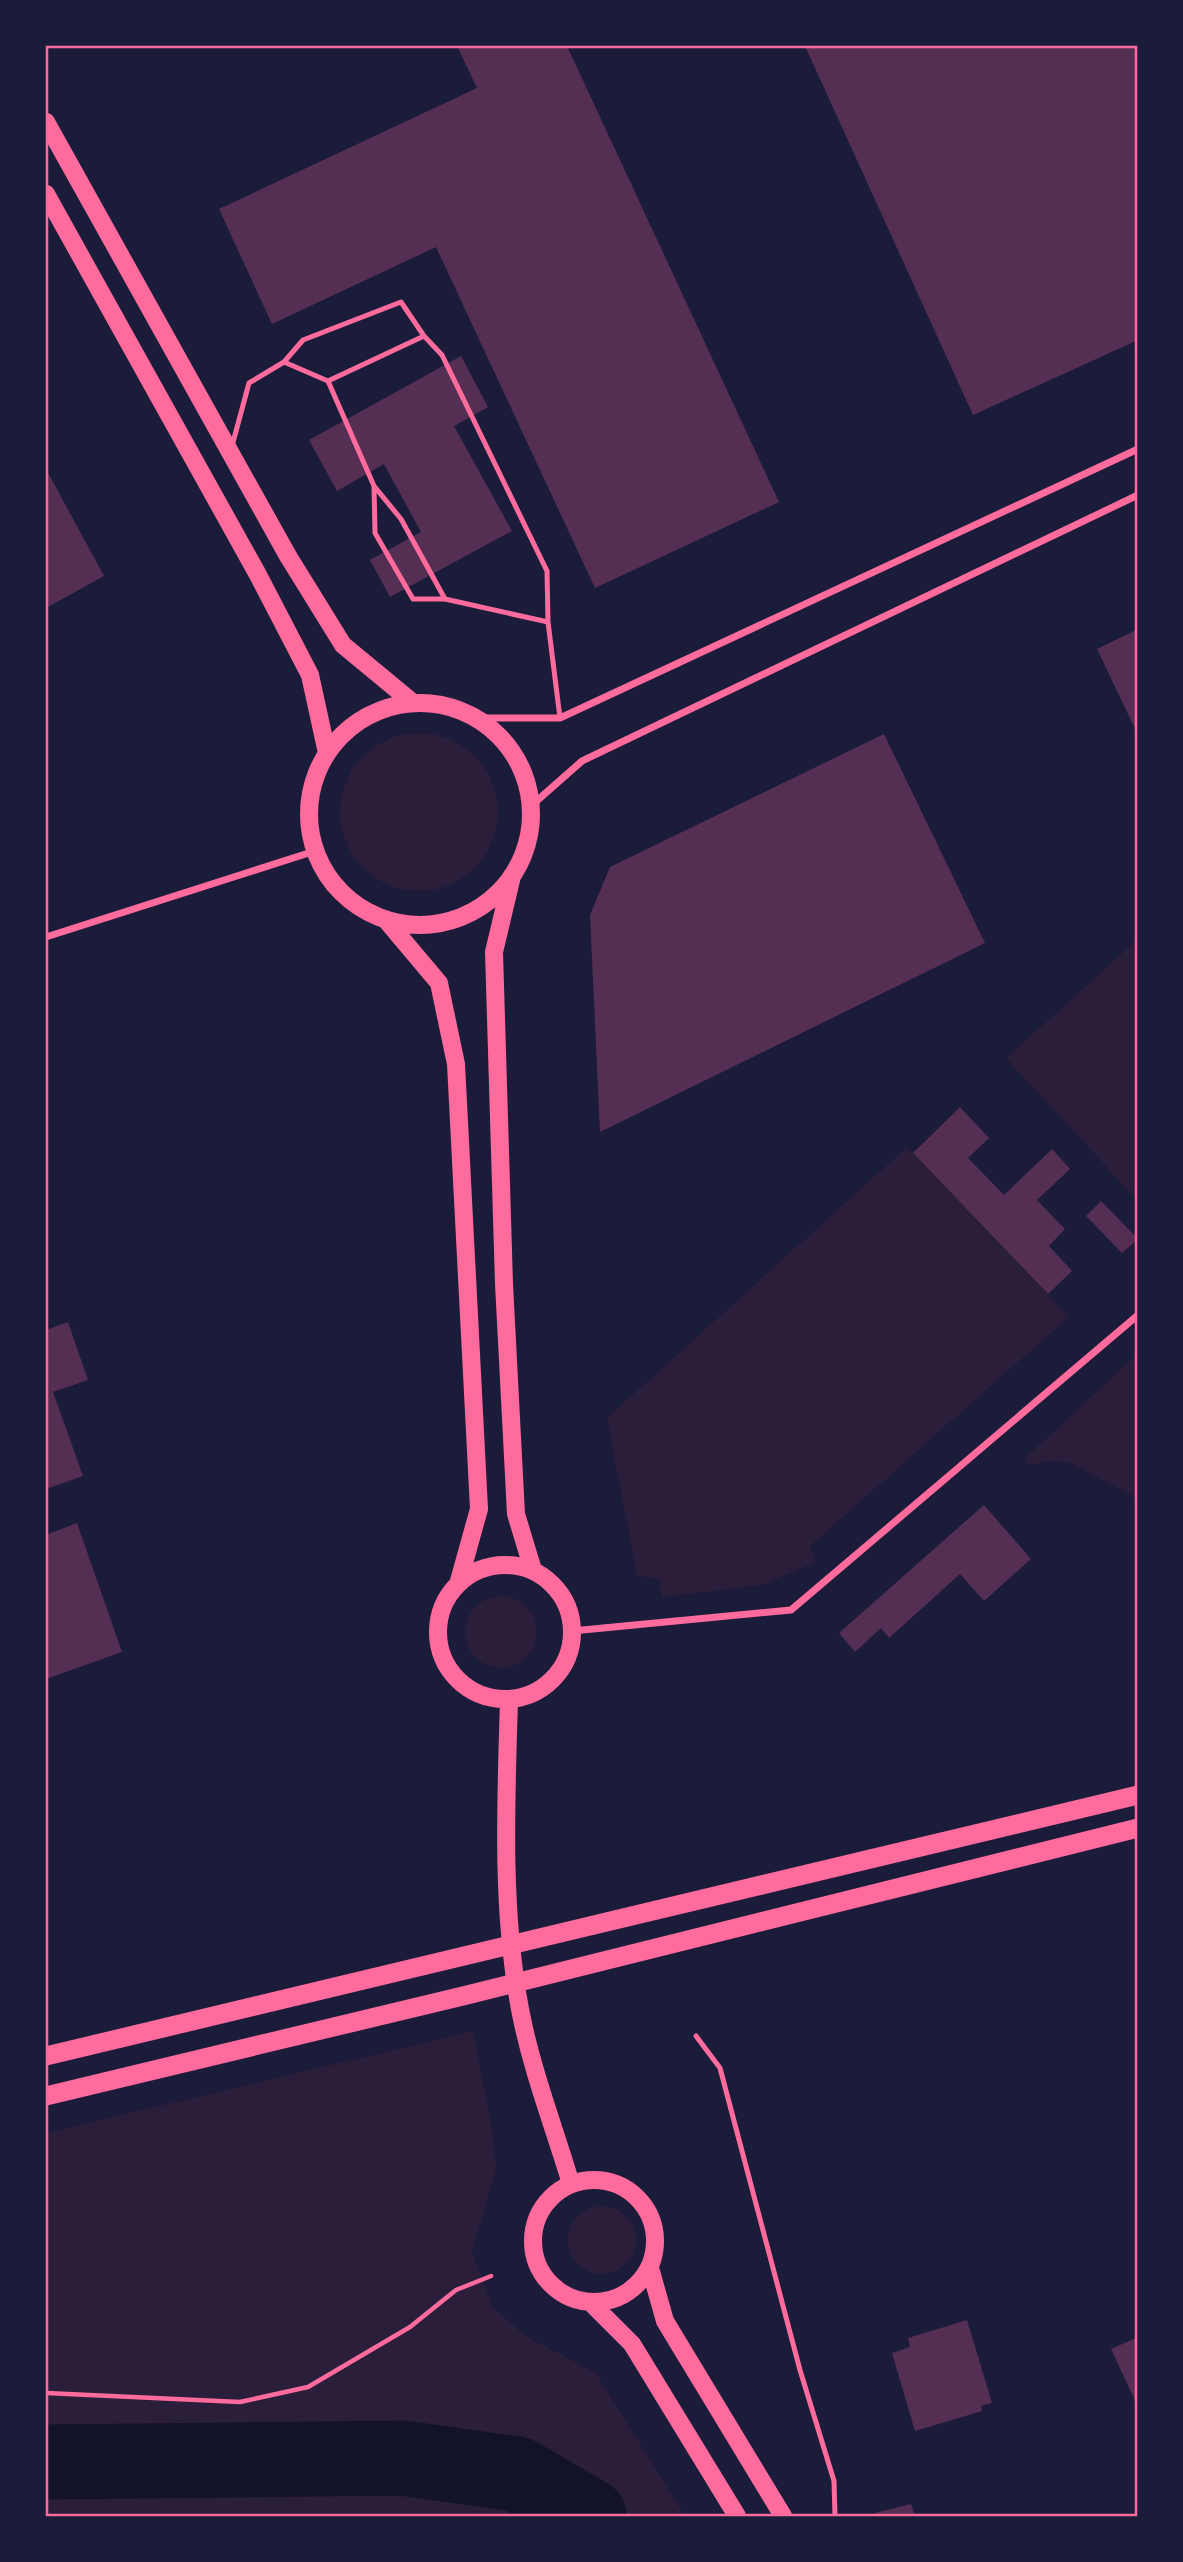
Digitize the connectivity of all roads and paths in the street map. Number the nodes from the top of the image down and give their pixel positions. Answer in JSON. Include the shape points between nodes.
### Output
{"nodes":[{"id":1,"x":46,"y":122,"type":"edge"},
{"id":2,"x":46,"y":194,"type":"edge"},
{"id":3,"x":424,"y":336,"type":"junction"},
{"id":4,"x":284,"y":362,"type":"junction"},
{"id":5,"x":328,"y":381,"type":"junction"},
{"id":6,"x":1138,"y":449,"type":"edge"},
{"id":7,"x":230,"y":453,"type":"junction"},
{"id":8,"x":374,"y":486,"type":"junction"},
{"id":9,"x":1138,"y":495,"type":"edge"},
{"id":10,"x":445,"y":599,"type":"junction"},
{"id":11,"x":548,"y":622,"type":"junction"},
{"id":12,"x":412,"y":702,"type":"junction"},
{"id":13,"x":478,"y":718,"type":"junction"},
{"id":14,"x":560,"y":718,"type":"junction"},
{"id":15,"x":327,"y":753,"type":"junction"},
{"id":16,"x":532,"y":805,"type":"junction"},
{"id":17,"x":315,"y":851,"type":"junction"},
{"id":18,"x":512,"y":876,"type":"junction"},
{"id":19,"x":386,"y":920,"type":"junction"},
{"id":20,"x":46,"y":937,"type":"edge"},
{"id":21,"x":1138,"y":1315,"type":"edge"},
{"id":22,"x":533,"y":1570,"type":"junction"},
{"id":23,"x":459,"y":1581,"type":"junction"},
{"id":24,"x":572,"y":1631,"type":"junction"},
{"id":25,"x":509,"y":1699,"type":"junction"},
{"id":26,"x":1138,"y":1795,"type":"edge"},
{"id":27,"x":1138,"y":1828,"type":"edge"},
{"id":28,"x":696,"y":2036,"type":"dead end"},
{"id":29,"x":46,"y":2056,"type":"edge"},
{"id":30,"x":46,"y":2096,"type":"edge"},
{"id":31,"x":572,"y":2184,"type":"junction"},
{"id":32,"x":650,"y":2268,"type":"junction"},
{"id":33,"x":491,"y":2276,"type":"dead end"},
{"id":34,"x":590,"y":2302,"type":"junction"},
{"id":35,"x":46,"y":2393,"type":"edge"},
{"id":36,"x":737,"y":2516,"type":"edge"},
{"id":37,"x":783,"y":2516,"type":"edge"},
{"id":38,"x":835,"y":2516,"type":"edge"}],
"edges":[{"from":1,"to":7,"type":"main road"},
{"from":2,"to":15,"type":"main road","via":[[310,675]]},
{"from":3,"to":4,"type":"lane","via":[[401,302],[303,340]]},
{"from":3,"to":5,"type":"lane"},
{"from":3,"to":11,"type":"lane","via":[[442,355],[547,571]]},
{"from":4,"to":5,"type":"lane"},
{"from":4,"to":7,"type":"lane","via":[[249,383]]},
{"from":5,"to":8,"type":"lane"},
{"from":6,"to":14,"type":"street"},
{"from":7,"to":12,"type":"main road","via":[[343,645]]},
{"from":8,"to":10,"type":"lane","via":[[401,519]]},
{"from":8,"to":10,"type":"lane","via":[[375,533],[413,599]]},
{"from":9,"to":16,"type":"street","via":[[582,761]]},
{"from":10,"to":11,"type":"lane"},
{"from":11,"to":14,"type":"lane"},
{"from":12,"to":13,"type":"main road","via":[[446,705]]},
{"from":12,"to":15,"type":"main road","via":[[379,710],[350,728]]},
{"from":13,"to":14,"type":"street"},
{"from":13,"to":16,"type":"main road","via":[[504,740],[522,768]]},
{"from":15,"to":17,"type":"main road","via":[[314,783],[309,817]]},
{"from":16,"to":18,"type":"main road","via":[[528,842]]},
{"from":17,"to":19,"type":"main road","via":[[332,881],[356,905]]},
{"from":17,"to":20,"type":"street"},
{"from":18,"to":19,"type":"main road","via":[[487,903],[453,921],[420,925]]},
{"from":18,"to":22,"type":"main road","via":[[494,952],[503,1256],[516,1514]]},
{"from":19,"to":23,"type":"main road","via":[[439,983],[456,1065],[479,1509]]},
{"from":21,"to":24,"type":"street","via":[[790,1610]]},
{"from":22,"to":23,"type":"main road","via":[[495,1564]]},
{"from":22,"to":24,"type":"main road","via":[[561,1595]]},
{"from":23,"to":25,"type":"main road","via":[[438,1617],[442,1658],[469,1690]]},
{"from":24,"to":25,"type":"main road","via":[[570,1651],[547,1685],[530,1695]]},
{"from":25,"to":31,"type":"main road","via":[[507,1894],[513,1960],[526,2033]]},
{"from":26,"to":29,"type":"highway"},
{"from":27,"to":30,"type":"highway"},
{"from":28,"to":38,"type":"lane","via":[[720,2068],[834,2481]]},
{"from":31,"to":32,"type":"main road","via":[[608,2181],[639,2199],[655,2232]]},
{"from":31,"to":34,"type":"main road","via":[[544,2206],[533,2241],[544,2276],[556,2289]]},
{"from":32,"to":34,"type":"main road","via":[[625,2294]]},
{"from":32,"to":37,"type":"main road","via":[[664,2321]]},
{"from":33,"to":35,"type":"path","via":[[456,2290],[411,2327],[308,2387],[240,2402]]},
{"from":34,"to":36,"type":"main road","via":[[632,2344]]}]}
